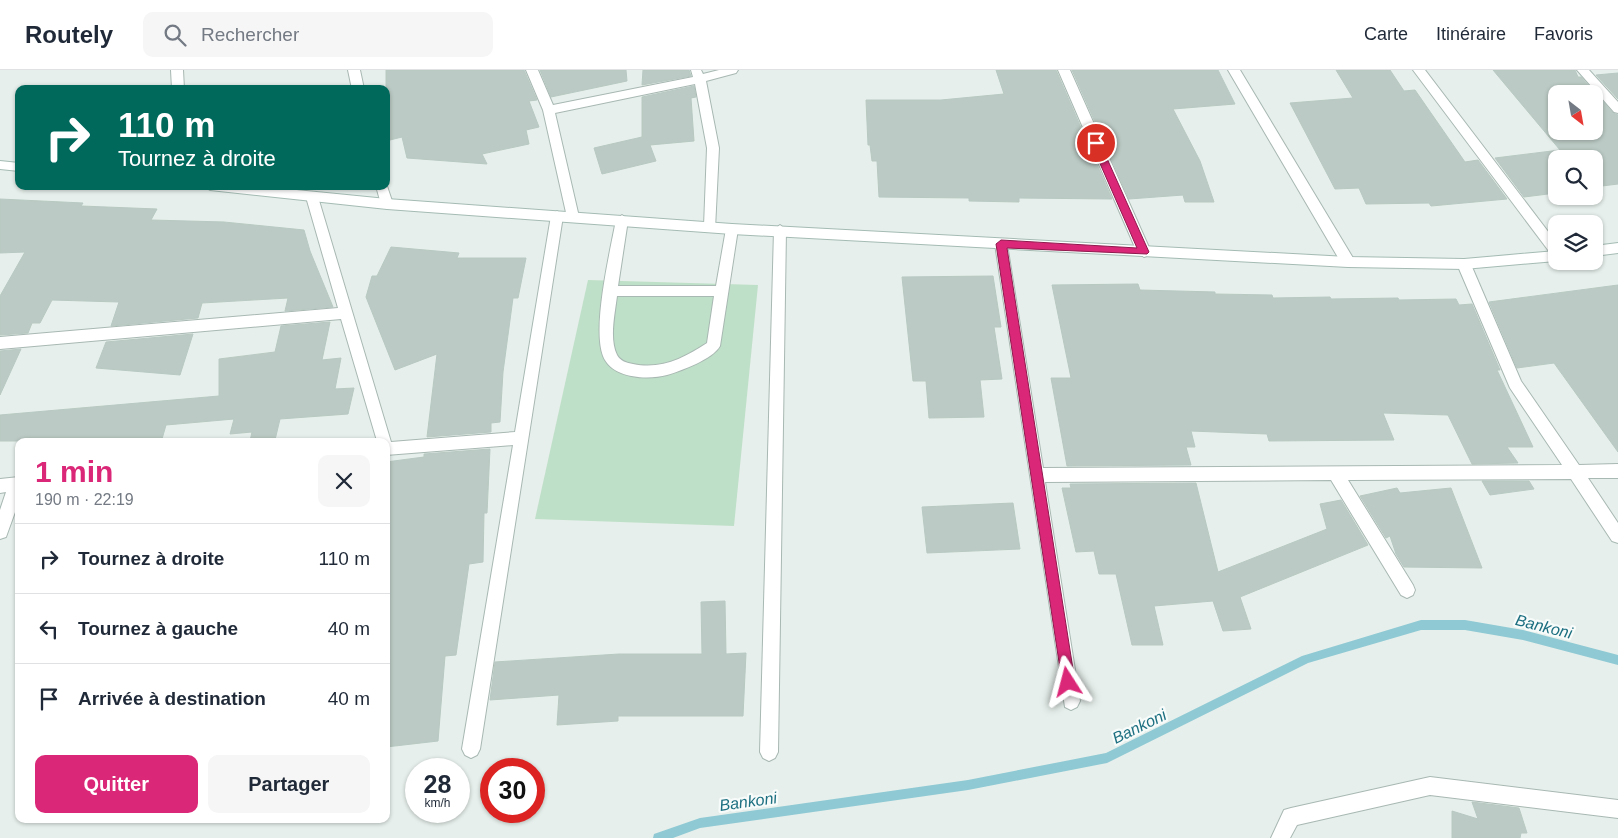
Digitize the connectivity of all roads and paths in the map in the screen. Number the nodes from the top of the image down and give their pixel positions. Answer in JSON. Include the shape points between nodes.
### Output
{"nodes":[{"id":1,"x":177,"y":70,"type":"edge"},
{"id":2,"x":354,"y":70,"type":"edge"},
{"id":3,"x":532,"y":70,"type":"edge"},
{"id":4,"x":732,"y":70,"type":"edge"},
{"id":5,"x":1064,"y":70,"type":"edge"},
{"id":6,"x":1234,"y":70,"type":"edge"},
{"id":7,"x":1419,"y":70,"type":"edge"},
{"id":8,"x":1583,"y":70,"type":"edge"},
{"id":9,"x":698,"y":74,"type":"edge"},
{"id":10,"x":178,"y":85,"type":"edge"},
{"id":11,"x":357,"y":85,"type":"edge"},
{"id":12,"x":1618,"y":109,"type":"edge"},
{"id":13,"x":549,"y":110,"type":"junction"},
{"id":14,"x":0,"y":165,"type":"edge"},
{"id":15,"x":15,"y":167,"type":"edge"},
{"id":16,"x":247,"y":190,"type":"edge"},
{"id":17,"x":383,"y":190,"type":"edge"},
{"id":18,"x":312,"y":197,"type":"junction"},
{"id":19,"x":387,"y":204,"type":"junction"},
{"id":20,"x":557,"y":216,"type":"junction"},
{"id":21,"x":573,"y":217,"type":"junction"},
{"id":22,"x":622,"y":220,"type":"junction"},
{"id":23,"x":710,"y":226,"type":"junction"},
{"id":24,"x":732,"y":229,"type":"junction"},
{"id":25,"x":780,"y":230,"type":"junction"},
{"id":26,"x":1548,"y":240,"type":"edge"},
{"id":27,"x":1001,"y":244,"type":"junction"},
{"id":28,"x":1618,"y":248,"type":"edge"},
{"id":29,"x":1603,"y":250,"type":"edge"},
{"id":30,"x":1144,"y":252,"type":"junction"},
{"id":31,"x":1548,"y":257,"type":"edge"},
{"id":32,"x":1348,"y":262,"type":"junction"},
{"id":33,"x":1464,"y":264,"type":"junction"},
{"id":34,"x":612,"y":291,"type":"junction"},
{"id":35,"x":722,"y":291,"type":"junction"},
{"id":36,"x":346,"y":313,"type":"junction"},
{"id":37,"x":0,"y":342,"type":"edge"},
{"id":38,"x":383,"y":438,"type":"edge"},
{"id":39,"x":521,"y":438,"type":"junction"},
{"id":40,"x":390,"y":448,"type":"edge"},
{"id":41,"x":1618,"y":471,"type":"edge"},
{"id":42,"x":1575,"y":472,"type":"junction"},
{"id":43,"x":1335,"y":473,"type":"junction"},
{"id":44,"x":1036,"y":474,"type":"junction"},
{"id":45,"x":15,"y":484,"type":"edge"},
{"id":46,"x":0,"y":486,"type":"edge"},
{"id":47,"x":15,"y":492,"type":"edge"},
{"id":48,"x":0,"y":532,"type":"edge"},
{"id":49,"x":1618,"y":536,"type":"edge"},
{"id":50,"x":1407,"y":590,"type":"dead end"},
{"id":51,"x":1071,"y":701,"type":"dead end"},
{"id":52,"x":471,"y":749,"type":"dead end"},
{"id":53,"x":769,"y":752,"type":"dead end"},
{"id":54,"x":1618,"y":809,"type":"edge"},
{"id":55,"x":1280,"y":838,"type":"edge"}],
"edges":[{"from":1,"to":10,"type":"street"},
{"from":2,"to":11,"type":"street"},
{"from":3,"to":13,"type":"street"},
{"from":4,"to":9,"type":"street"},
{"from":5,"to":30,"type":"street"},
{"from":6,"to":32,"type":"street"},
{"from":7,"to":26,"type":"street"},
{"from":8,"to":12,"type":"street"},
{"from":9,"to":13,"type":"street"},
{"from":9,"to":23,"type":"street","via":[[713,148]]},
{"from":13,"to":21,"type":"street"},
{"from":14,"to":15,"type":"street"},
{"from":16,"to":18,"type":"street"},
{"from":17,"to":19,"type":"street"},
{"from":18,"to":19,"type":"street"},
{"from":18,"to":36,"type":"street"},
{"from":19,"to":20,"type":"street"},
{"from":20,"to":21,"type":"street"},
{"from":20,"to":39,"type":"street"},
{"from":21,"to":22,"type":"street"},
{"from":22,"to":23,"type":"street"},
{"from":22,"to":34,"type":"street"},
{"from":23,"to":24,"type":"street"},
{"from":24,"to":25,"type":"street"},
{"from":24,"to":35,"type":"street"},
{"from":25,"to":27,"type":"street"},
{"from":25,"to":53,"type":"street"},
{"from":27,"to":30,"type":"street"},
{"from":27,"to":44,"type":"street"},
{"from":28,"to":29,"type":"street"},
{"from":30,"to":32,"type":"street"},
{"from":31,"to":33,"type":"street"},
{"from":32,"to":33,"type":"street"},
{"from":33,"to":42,"type":"street","via":[[1515,384]]},
{"from":34,"to":35,"type":"street"},
{"from":34,"to":35,"type":"street","via":[[606,324],[609,355],[618,366],[650,373],[694,359],[713,346]]},
{"from":36,"to":37,"type":"street"},
{"from":36,"to":38,"type":"street"},
{"from":39,"to":40,"type":"street"},
{"from":39,"to":52,"type":"street"},
{"from":41,"to":42,"type":"street"},
{"from":42,"to":43,"type":"street"},
{"from":42,"to":49,"type":"street"},
{"from":43,"to":44,"type":"street"},
{"from":43,"to":50,"type":"street"},
{"from":44,"to":51,"type":"street"},
{"from":45,"to":46,"type":"street"},
{"from":47,"to":48,"type":"street"},
{"from":54,"to":55,"type":"street","via":[[1430,786],[1290,817]]}]}
